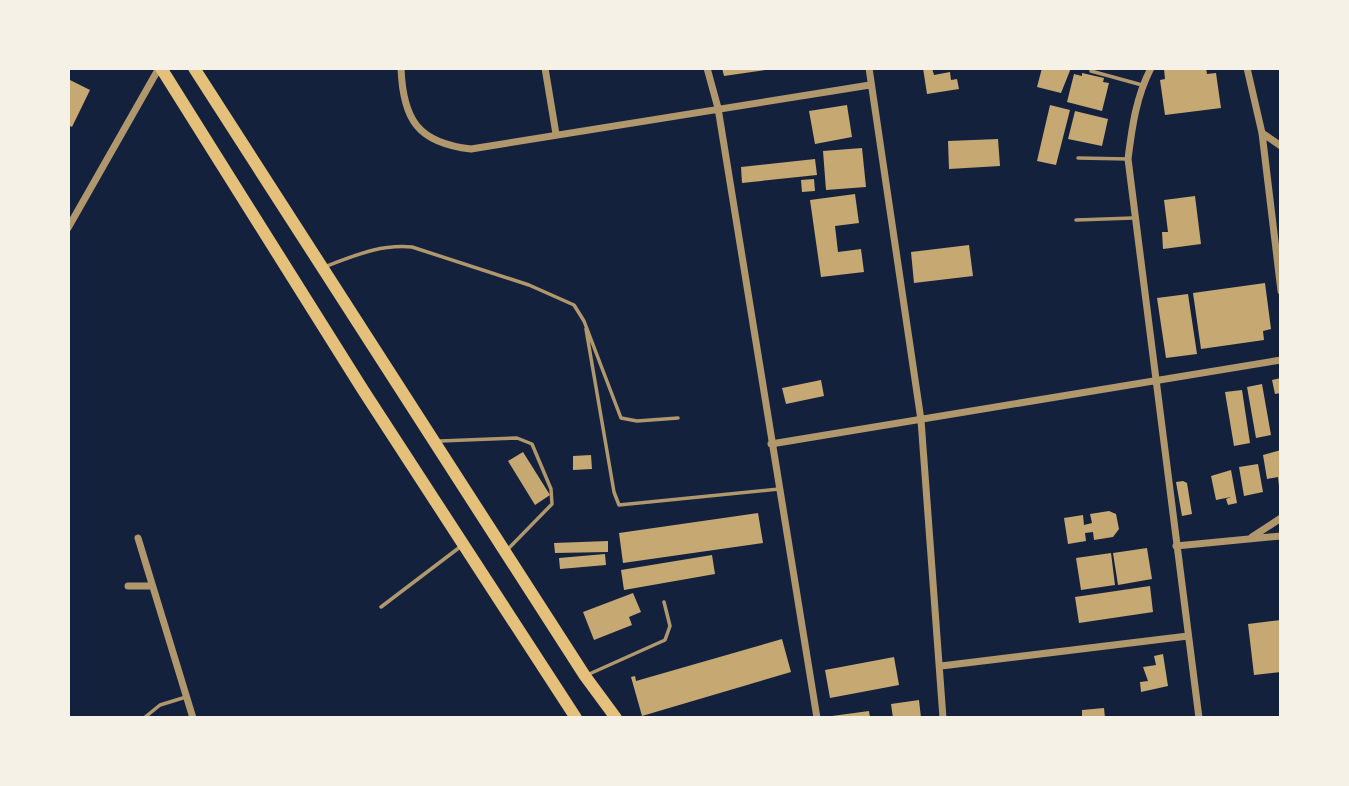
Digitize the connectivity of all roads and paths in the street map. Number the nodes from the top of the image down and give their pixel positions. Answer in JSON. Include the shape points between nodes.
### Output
{"nodes":[{"id":1,"x":160,"y":68,"type":"edge"},
{"id":2,"x":194,"y":68,"type":"edge"},
{"id":3,"x":401,"y":68,"type":"edge"},
{"id":4,"x":545,"y":68,"type":"edge"},
{"id":5,"x":707,"y":68,"type":"edge"},
{"id":6,"x":869,"y":68,"type":"edge"},
{"id":7,"x":1151,"y":68,"type":"edge"},
{"id":8,"x":1247,"y":68,"type":"edge"},
{"id":9,"x":1091,"y":71,"type":"dead end"},
{"id":10,"x":870,"y":85,"type":"junction"},
{"id":11,"x":1142,"y":86,"type":"junction"},
{"id":12,"x":718,"y":108,"type":"junction"},
{"id":13,"x":556,"y":134,"type":"junction"},
{"id":14,"x":1262,"y":134,"type":"junction"},
{"id":15,"x":1281,"y":146,"type":"edge"},
{"id":16,"x":1078,"y":158,"type":"dead end"},
{"id":17,"x":1128,"y":159,"type":"junction"},
{"id":18,"x":1133,"y":218,"type":"junction"},
{"id":19,"x":1076,"y":220,"type":"dead end"},
{"id":20,"x":68,"y":228,"type":"edge"},
{"id":21,"x":322,"y":268,"type":"junction"},
{"id":22,"x":1281,"y":291,"type":"edge"},
{"id":23,"x":584,"y":321,"type":"junction"},
{"id":24,"x":1281,"y":360,"type":"edge"},
{"id":25,"x":1155,"y":381,"type":"junction"},
{"id":26,"x":678,"y":418,"type":"dead end"},
{"id":27,"x":921,"y":420,"type":"junction"},
{"id":28,"x":434,"y":441,"type":"junction"},
{"id":29,"x":771,"y":444,"type":"junction"},
{"id":30,"x":779,"y":489,"type":"junction"},
{"id":31,"x":1281,"y":519,"type":"edge"},
{"id":32,"x":1281,"y":536,"type":"edge"},
{"id":33,"x":138,"y":538,"type":"dead end"},
{"id":34,"x":1249,"y":539,"type":"junction"},
{"id":35,"x":463,"y":545,"type":"junction"},
{"id":36,"x":1176,"y":546,"type":"junction"},
{"id":37,"x":505,"y":552,"type":"junction"},
{"id":38,"x":128,"y":586,"type":"dead end"},
{"id":39,"x":151,"y":586,"type":"junction"},
{"id":40,"x":664,"y":602,"type":"dead end"},
{"id":41,"x":381,"y":607,"type":"dead end"},
{"id":42,"x":1188,"y":636,"type":"junction"},
{"id":43,"x":941,"y":666,"type":"junction"},
{"id":44,"x":585,"y":676,"type":"junction"},
{"id":45,"x":188,"y":696,"type":"junction"},
{"id":46,"x":144,"y":718,"type":"edge"},
{"id":47,"x":193,"y":718,"type":"edge"},
{"id":48,"x":576,"y":718,"type":"edge"},
{"id":49,"x":616,"y":718,"type":"edge"},
{"id":50,"x":817,"y":718,"type":"edge"},
{"id":51,"x":943,"y":718,"type":"edge"},
{"id":52,"x":1199,"y":718,"type":"edge"}],
"edges":[{"from":1,"to":20,"type":"street"},
{"from":1,"to":35,"type":"highway"},
{"from":2,"to":21,"type":"highway"},
{"from":3,"to":13,"type":"street","via":[[402,93],[411,120],[422,135],[446,146],[471,149]]},
{"from":4,"to":13,"type":"street"},
{"from":5,"to":12,"type":"street"},
{"from":6,"to":10,"type":"street"},
{"from":7,"to":11,"type":"street"},
{"from":8,"to":14,"type":"street"},
{"from":9,"to":11,"type":"lane"},
{"from":10,"to":12,"type":"street"},
{"from":10,"to":27,"type":"street"},
{"from":11,"to":17,"type":"street"},
{"from":12,"to":13,"type":"street"},
{"from":12,"to":29,"type":"street"},
{"from":14,"to":15,"type":"street"},
{"from":14,"to":22,"type":"street"},
{"from":16,"to":17,"type":"lane"},
{"from":17,"to":18,"type":"street"},
{"from":18,"to":19,"type":"lane"},
{"from":18,"to":25,"type":"street"},
{"from":21,"to":23,"type":"lane","via":[[375,248],[412,247],[551,293],[574,305]]},
{"from":21,"to":28,"type":"highway"},
{"from":23,"to":26,"type":"lane","via":[[621,418]]},
{"from":23,"to":30,"type":"lane","via":[[619,506]]},
{"from":24,"to":25,"type":"street"},
{"from":25,"to":27,"type":"street"},
{"from":25,"to":36,"type":"street"},
{"from":27,"to":29,"type":"street"},
{"from":27,"to":43,"type":"street"},
{"from":28,"to":37,"type":"highway"},
{"from":28,"to":37,"type":"lane","via":[[517,438],[532,444],[551,489],[552,504]]},
{"from":29,"to":30,"type":"street"},
{"from":30,"to":50,"type":"street"},
{"from":31,"to":34,"type":"street"},
{"from":32,"to":34,"type":"street"},
{"from":33,"to":39,"type":"street"},
{"from":34,"to":36,"type":"street"},
{"from":35,"to":41,"type":"lane"},
{"from":35,"to":48,"type":"highway"},
{"from":36,"to":42,"type":"street"},
{"from":37,"to":44,"type":"highway"},
{"from":38,"to":39,"type":"street"},
{"from":39,"to":45,"type":"street"},
{"from":40,"to":44,"type":"lane","via":[[670,626],[665,640]]},
{"from":42,"to":43,"type":"street"},
{"from":42,"to":52,"type":"street"},
{"from":43,"to":51,"type":"street"},
{"from":44,"to":49,"type":"highway"},
{"from":45,"to":46,"type":"lane","via":[[160,705]]},
{"from":45,"to":47,"type":"street"}]}
